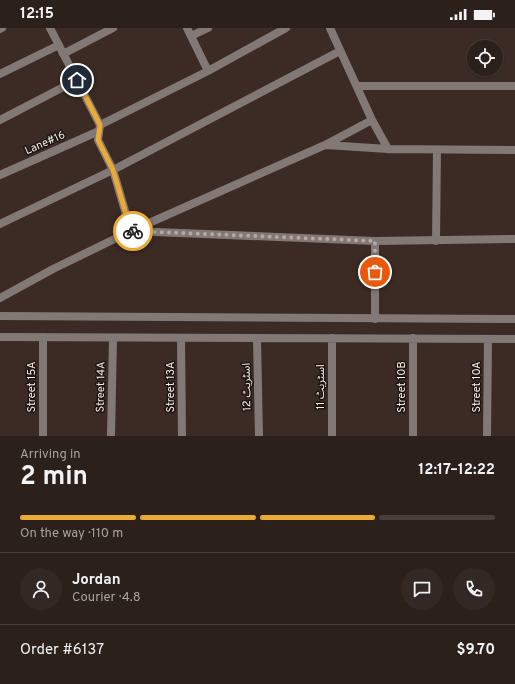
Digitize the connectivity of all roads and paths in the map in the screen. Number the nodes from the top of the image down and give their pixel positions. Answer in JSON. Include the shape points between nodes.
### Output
{"nodes":[{"id":1,"x":50,"y":28,"type":"edge"},
{"id":2,"x":113,"y":28,"type":"edge"},
{"id":3,"x":187,"y":28,"type":"edge"},
{"id":4,"x":208,"y":28,"type":"edge"},
{"id":5,"x":286,"y":28,"type":"edge"},
{"id":6,"x":330,"y":28,"type":"edge"},
{"id":7,"x":191,"y":36,"type":"junction"},
{"id":8,"x":59,"y":45,"type":"junction"},
{"id":9,"x":340,"y":51,"type":"junction"},
{"id":10,"x":63,"y":54,"type":"junction"},
{"id":11,"x":208,"y":70,"type":"junction"},
{"id":12,"x":0,"y":74,"type":"edge"},
{"id":13,"x":77,"y":80,"type":"junction"},
{"id":14,"x":357,"y":86,"type":"junction"},
{"id":15,"x":515,"y":86,"type":"edge"},
{"id":16,"x":0,"y":120,"type":"edge"},
{"id":17,"x":372,"y":120,"type":"junction"},
{"id":18,"x":100,"y":128,"type":"junction"},
{"id":19,"x":325,"y":145,"type":"junction"},
{"id":20,"x":388,"y":149,"type":"junction"},
{"id":21,"x":437,"y":150,"type":"junction"},
{"id":22,"x":515,"y":150,"type":"edge"},
{"id":23,"x":113,"y":170,"type":"junction"},
{"id":24,"x":0,"y":175,"type":"edge"},
{"id":25,"x":0,"y":224,"type":"edge"},
{"id":26,"x":131,"y":231,"type":"junction"},
{"id":27,"x":515,"y":239,"type":"edge"},
{"id":28,"x":436,"y":240,"type":"junction"},
{"id":29,"x":375,"y":241,"type":"junction"},
{"id":30,"x":0,"y":298,"type":"edge"},
{"id":31,"x":0,"y":316,"type":"edge"},
{"id":32,"x":375,"y":319,"type":"junction"},
{"id":33,"x":515,"y":319,"type":"edge"},
{"id":34,"x":0,"y":337,"type":"edge"},
{"id":35,"x":43,"y":338,"type":"junction"},
{"id":36,"x":113,"y":338,"type":"junction"},
{"id":37,"x":181,"y":338,"type":"junction"},
{"id":38,"x":257,"y":338,"type":"junction"},
{"id":39,"x":332,"y":338,"type":"junction"},
{"id":40,"x":413,"y":338,"type":"junction"},
{"id":41,"x":488,"y":339,"type":"junction"},
{"id":42,"x":515,"y":339,"type":"edge"},
{"id":43,"x":43,"y":436,"type":"edge"},
{"id":44,"x":111,"y":436,"type":"edge"},
{"id":45,"x":182,"y":436,"type":"edge"},
{"id":46,"x":259,"y":436,"type":"edge"},
{"id":47,"x":332,"y":436,"type":"edge"},
{"id":48,"x":413,"y":436,"type":"edge"},
{"id":49,"x":487,"y":436,"type":"edge"}],
"edges":[{"from":1,"to":8,"type":"street"},
{"from":2,"to":10,"type":"street"},
{"from":3,"to":7,"type":"street"},
{"from":4,"to":7,"type":"street"},
{"from":5,"to":11,"type":"street","name":"Lane#16"},
{"from":6,"to":9,"type":"street"},
{"from":7,"to":11,"type":"street"},
{"from":8,"to":10,"type":"street"},
{"from":8,"to":12,"type":"street"},
{"from":9,"to":14,"type":"street"},
{"from":9,"to":23,"type":"street"},
{"from":10,"to":13,"type":"street"},
{"from":11,"to":18,"type":"street","name":"Lane#16"},
{"from":13,"to":16,"type":"street"},
{"from":13,"to":18,"type":"street"},
{"from":14,"to":15,"type":"street"},
{"from":14,"to":17,"type":"street"},
{"from":17,"to":19,"type":"street"},
{"from":17,"to":20,"type":"street"},
{"from":18,"to":23,"type":"street","via":[[98,140]]},
{"from":18,"to":24,"type":"street","name":"Lane#16"},
{"from":19,"to":20,"type":"street"},
{"from":19,"to":26,"type":"street"},
{"from":20,"to":21,"type":"street"},
{"from":21,"to":22,"type":"street"},
{"from":21,"to":28,"type":"street"},
{"from":23,"to":25,"type":"street"},
{"from":23,"to":26,"type":"street"},
{"from":26,"to":29,"type":"street"},
{"from":26,"to":30,"type":"street"},
{"from":27,"to":28,"type":"street"},
{"from":28,"to":29,"type":"street"},
{"from":29,"to":32,"type":"street"},
{"from":31,"to":32,"type":"street"},
{"from":32,"to":33,"type":"street"},
{"from":34,"to":35,"type":"street"},
{"from":35,"to":36,"type":"street"},
{"from":35,"to":43,"type":"street","name":"Street 15A"},
{"from":36,"to":37,"type":"street"},
{"from":36,"to":44,"type":"street","name":"Street 14A"},
{"from":37,"to":38,"type":"street"},
{"from":37,"to":45,"type":"street","name":"Street 13A"},
{"from":38,"to":39,"type":"street"},
{"from":38,"to":46,"type":"street","name":"اسٹریٹ 12"},
{"from":39,"to":40,"type":"street"},
{"from":39,"to":47,"type":"street","name":"اسٹریٹ 11"},
{"from":40,"to":41,"type":"street"},
{"from":40,"to":48,"type":"street","name":"Street 10B"},
{"from":41,"to":42,"type":"street"},
{"from":41,"to":49,"type":"street","name":"Street 10A"}]}
